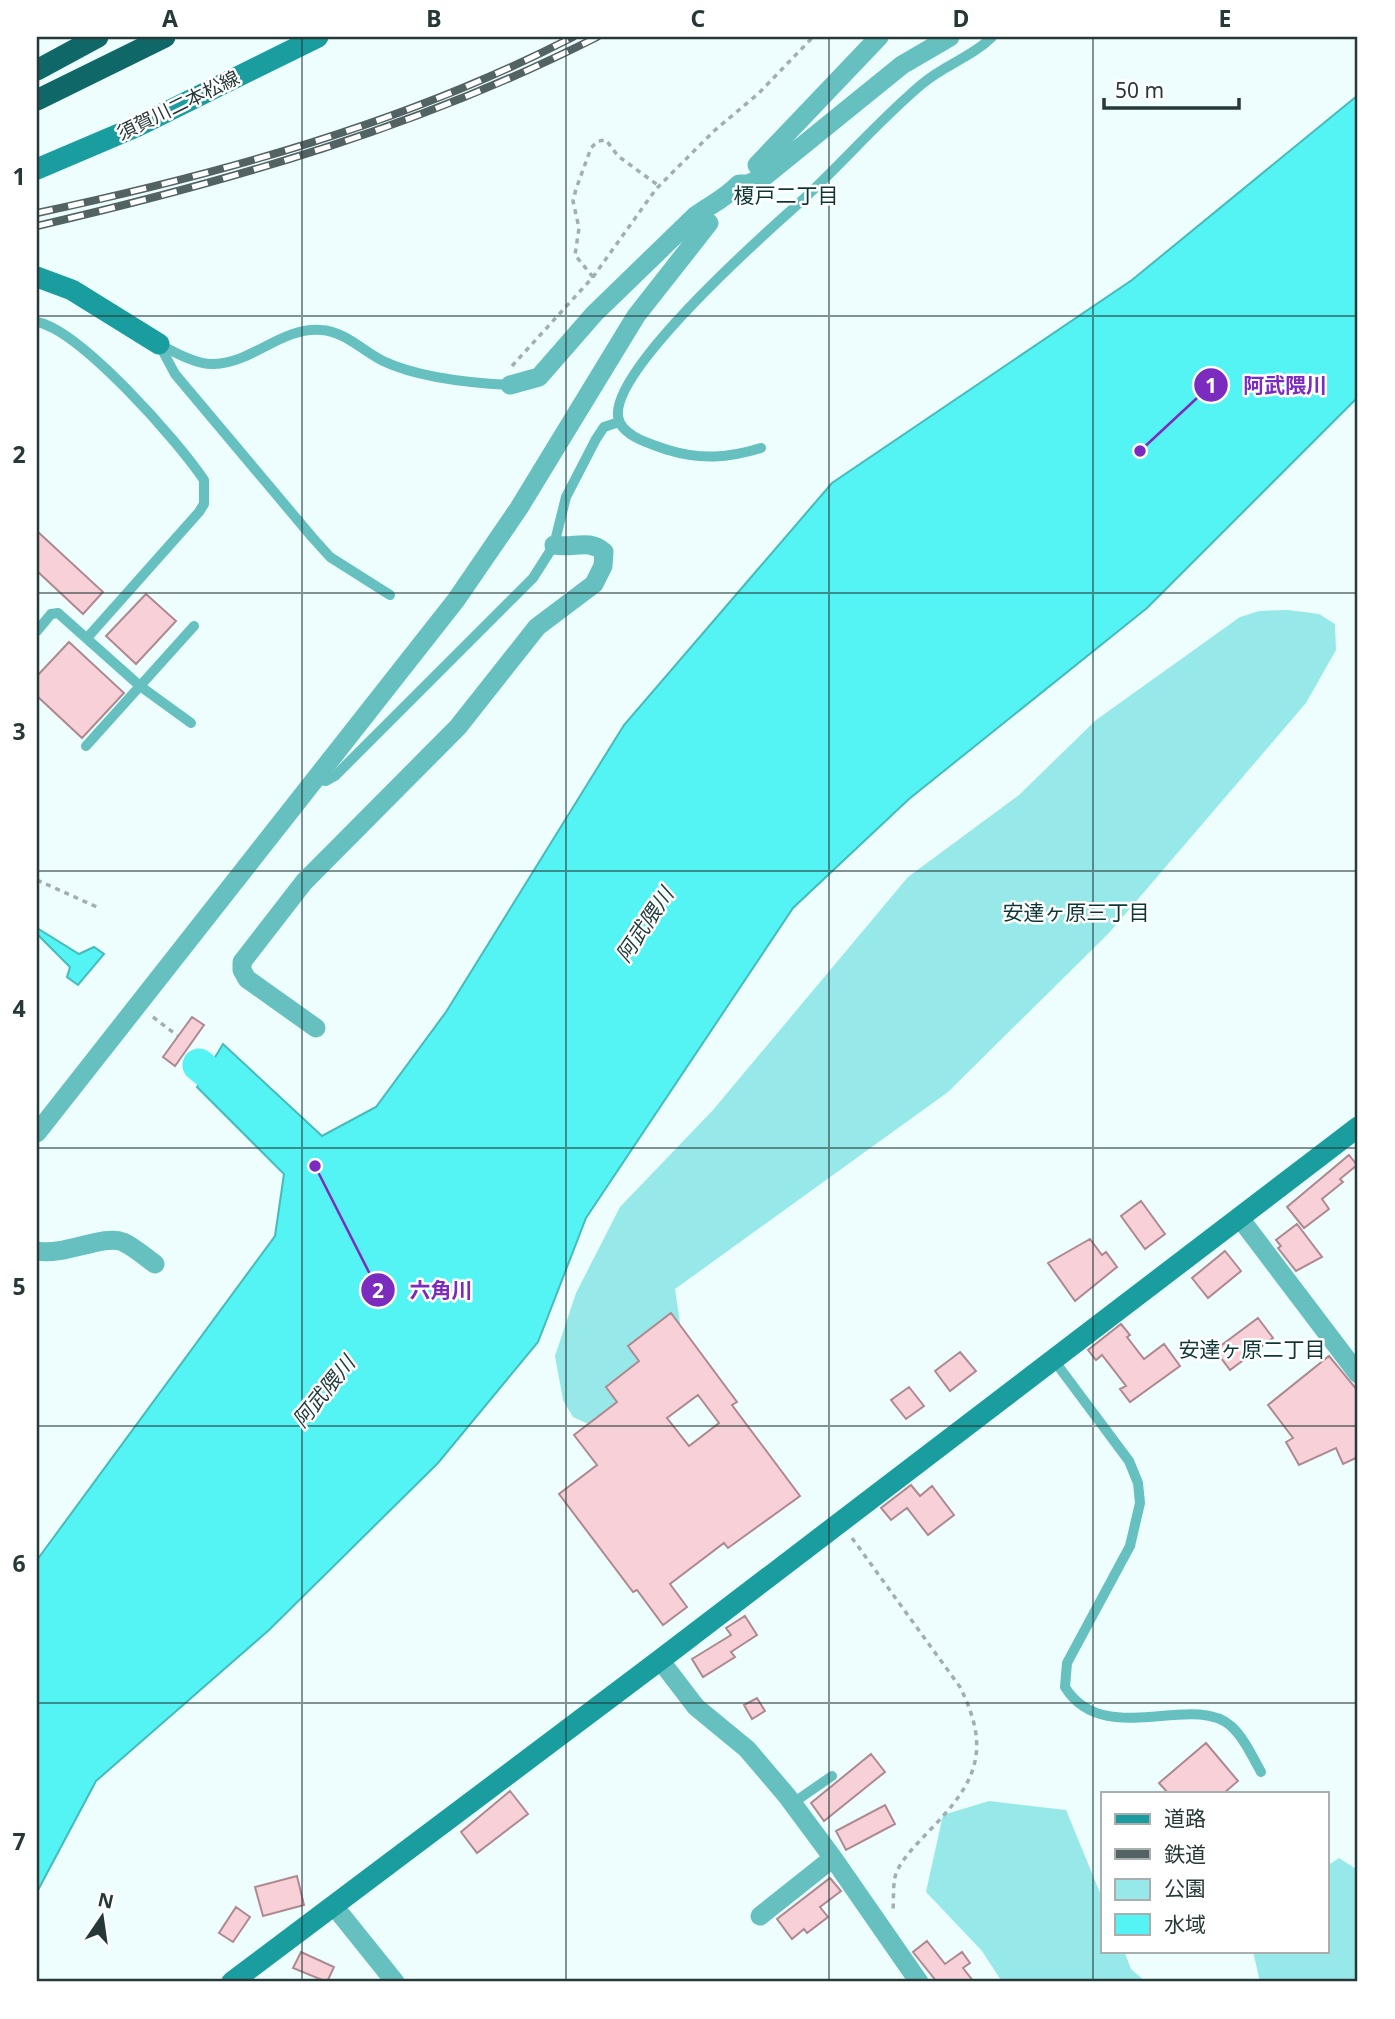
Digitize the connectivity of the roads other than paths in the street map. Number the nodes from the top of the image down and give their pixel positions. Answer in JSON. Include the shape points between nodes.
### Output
{"nodes":[{"id":1,"x":98,"y":37,"type":"edge"},
{"id":2,"x":165,"y":37,"type":"edge"},
{"id":3,"x":318,"y":37,"type":"edge"},
{"id":4,"x":879,"y":37,"type":"edge"},
{"id":5,"x":950,"y":37,"type":"edge"},
{"id":6,"x":992,"y":37,"type":"edge"},
{"id":7,"x":37,"y":70,"type":"edge"},
{"id":8,"x":37,"y":100,"type":"edge"},
{"id":9,"x":757,"y":165,"type":"joint"},
{"id":10,"x":37,"y":169,"type":"edge"},
{"id":11,"x":739,"y":184,"type":"junction"},
{"id":12,"x":721,"y":202,"type":"junction"},
{"id":13,"x":709,"y":223,"type":"joint"},
{"id":14,"x":37,"y":277,"type":"edge"},
{"id":15,"x":37,"y":322,"type":"edge"},
{"id":16,"x":159,"y":344,"type":"junction"},
{"id":17,"x":510,"y":385,"type":"joint"},
{"id":18,"x":619,"y":422,"type":"junction"},
{"id":19,"x":761,"y":448,"type":"dead end"},
{"id":20,"x":554,"y":545,"type":"junction"},
{"id":21,"x":390,"y":595,"type":"dead end"},
{"id":22,"x":39,"y":623,"type":"edge"},
{"id":23,"x":194,"y":626,"type":"dead end"},
{"id":24,"x":87,"y":638,"type":"junction"},
{"id":25,"x":140,"y":686,"type":"junction"},
{"id":26,"x":191,"y":723,"type":"dead end"},
{"id":27,"x":86,"y":746,"type":"dead end"},
{"id":28,"x":314,"y":779,"type":"junction"},
{"id":29,"x":316,"y":1028,"type":"dead end"},
{"id":30,"x":1358,"y":1127,"type":"edge"},
{"id":31,"x":37,"y":1133,"type":"edge"},
{"id":32,"x":1239,"y":1217,"type":"junction"},
{"id":33,"x":37,"y":1251,"type":"edge"},
{"id":34,"x":155,"y":1264,"type":"dead end"},
{"id":35,"x":1053,"y":1359,"type":"junction"},
{"id":36,"x":1358,"y":1374,"type":"edge"},
{"id":37,"x":660,"y":1660,"type":"junction"},
{"id":38,"x":1261,"y":1772,"type":"dead end"},
{"id":39,"x":832,"y":1776,"type":"dead end"},
{"id":40,"x":793,"y":1803,"type":"junction"},
{"id":41,"x":833,"y":1858,"type":"junction"},
{"id":42,"x":334,"y":1906,"type":"junction"},
{"id":43,"x":760,"y":1916,"type":"dead end"},
{"id":44,"x":233,"y":1982,"type":"edge"},
{"id":45,"x":394,"y":1982,"type":"edge"},
{"id":46,"x":919,"y":1982,"type":"edge"}],
"edges":[{"from":1,"to":7,"type":"highway"},
{"from":2,"to":8,"type":"highway"},
{"from":3,"to":10,"type":"street","name":"須賀川二本松線","via":[[138,126]]},
{"from":4,"to":9,"type":"street"},
{"from":5,"to":11,"type":"street","via":[[902,65],[765,176]]},
{"from":6,"to":18,"type":"lane","via":[[915,90],[741,253],[650,353],[622,394]]},
{"from":9,"to":11,"type":"lane"},
{"from":11,"to":12,"type":"street"},
{"from":12,"to":13,"type":"lane"},
{"from":12,"to":17,"type":"street","via":[[680,230],[538,377]]},
{"from":13,"to":28,"type":"street","via":[[636,316],[519,508],[456,600]]},
{"from":14,"to":16,"type":"street","via":[[72,290]]},
{"from":15,"to":24,"type":"lane","via":[[66,336],[128,390],[204,480],[204,504],[199,512]]},
{"from":16,"to":17,"type":"lane","via":[[212,365],[290,334],[324,330],[351,340],[385,362]]},
{"from":16,"to":21,"type":"lane","via":[[176,374],[330,557]]},
{"from":18,"to":19,"type":"lane","via":[[629,433],[678,453],[712,458]]},
{"from":18,"to":20,"type":"lane","via":[[604,427],[583,463],[566,496]]},
{"from":20,"to":28,"type":"lane","via":[[533,578],[362,750],[335,776],[326,781]]},
{"from":20,"to":29,"type":"street","via":[[586,543],[604,552],[594,584],[537,627],[458,727],[304,882],[242,962],[247,979]]},
{"from":22,"to":24,"type":"lane","via":[[58,613]]},
{"from":23,"to":25,"type":"lane"},
{"from":24,"to":25,"type":"lane"},
{"from":25,"to":26,"type":"lane"},
{"from":25,"to":27,"type":"lane"},
{"from":28,"to":31,"type":"street"},
{"from":30,"to":32,"type":"street"},
{"from":32,"to":35,"type":"street"},
{"from":32,"to":36,"type":"street"},
{"from":33,"to":34,"type":"street","via":[[66,1252],[111,1239]]},
{"from":35,"to":37,"type":"street"},
{"from":35,"to":38,"type":"lane","via":[[1129,1461],[1140,1503],[1130,1546],[1067,1663],[1065,1687],[1084,1709],[1101,1715],[1193,1716],[1229,1724]]},
{"from":37,"to":40,"type":"street","via":[[696,1707],[747,1749]]},
{"from":37,"to":42,"type":"street"},
{"from":39,"to":40,"type":"lane"},
{"from":40,"to":41,"type":"street"},
{"from":41,"to":43,"type":"street"},
{"from":41,"to":46,"type":"street"},
{"from":42,"to":44,"type":"street"},
{"from":42,"to":45,"type":"street"}]}
